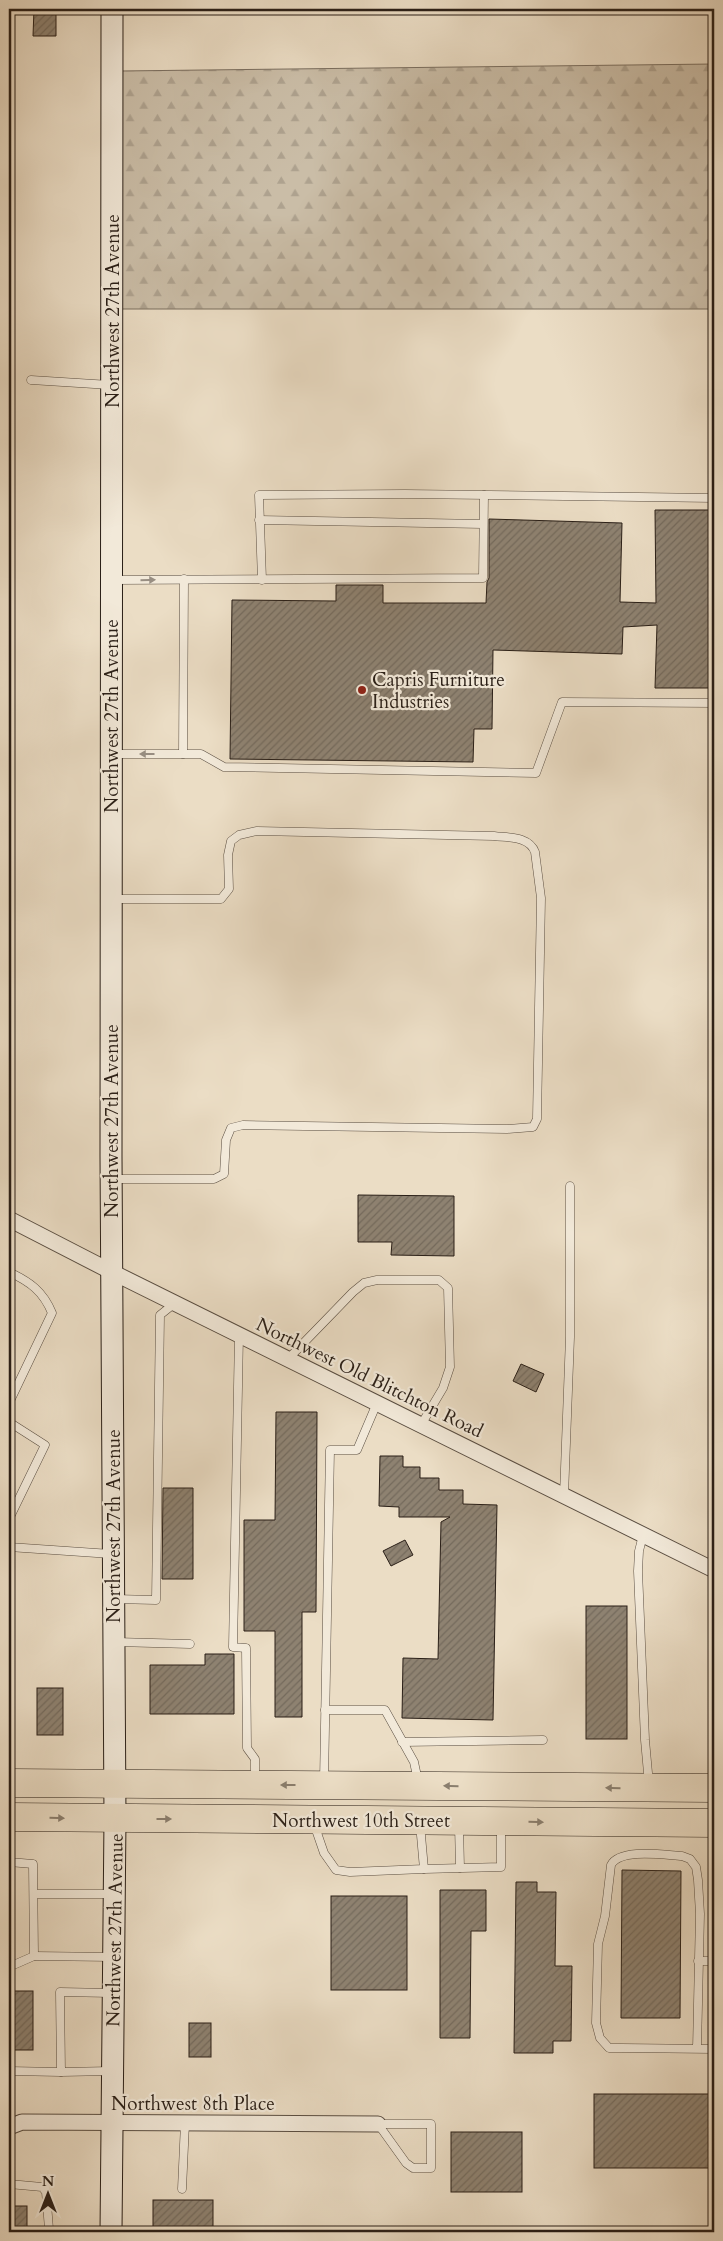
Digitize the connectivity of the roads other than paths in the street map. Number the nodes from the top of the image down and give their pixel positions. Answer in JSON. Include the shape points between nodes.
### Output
{"nodes":[{"id":1,"x":112,"y":9,"type":"edge"},
{"id":2,"x":30,"y":380,"type":"dead end"},
{"id":3,"x":112,"y":385,"type":"junction"},
{"id":4,"x":484,"y":495,"type":"junction"},
{"id":5,"x":714,"y":498,"type":"edge"},
{"id":6,"x":259,"y":520,"type":"junction"},
{"id":7,"x":483,"y":524,"type":"junction"},
{"id":8,"x":184,"y":579,"type":"junction"},
{"id":9,"x":111,"y":580,"type":"junction"},
{"id":10,"x":262,"y":580,"type":"junction"},
{"id":11,"x":714,"y":703,"type":"edge"},
{"id":12,"x":111,"y":754,"type":"junction"},
{"id":13,"x":183,"y":754,"type":"junction"},
{"id":14,"x":111,"y":899,"type":"junction"},
{"id":15,"x":111,"y":1179,"type":"junction"},
{"id":16,"x":570,"y":1186,"type":"dead end"},
{"id":17,"x":9,"y":1219,"type":"edge"},
{"id":18,"x":9,"y":1272,"type":"edge"},
{"id":19,"x":112,"y":1272,"type":"junction"},
{"id":20,"x":175,"y":1303,"type":"junction"},
{"id":21,"x":239,"y":1335,"type":"junction"},
{"id":22,"x":288,"y":1359,"type":"junction"},
{"id":23,"x":9,"y":1403,"type":"edge"},
{"id":24,"x":377,"y":1403,"type":"junction"},
{"id":25,"x":9,"y":1422,"type":"edge"},
{"id":26,"x":422,"y":1425,"type":"junction"},
{"id":27,"x":564,"y":1495,"type":"junction"},
{"id":28,"x":9,"y":1519,"type":"edge"},
{"id":29,"x":643,"y":1535,"type":"junction"},
{"id":30,"x":9,"y":1541,"type":"edge"},
{"id":31,"x":9,"y":1547,"type":"edge"},
{"id":32,"x":114,"y":1554,"type":"junction"},
{"id":33,"x":714,"y":1570,"type":"edge"},
{"id":34,"x":114,"y":1599,"type":"junction"},
{"id":35,"x":114,"y":1642,"type":"junction"},
{"id":36,"x":190,"y":1644,"type":"dead end"},
{"id":37,"x":325,"y":1710,"type":"junction"},
{"id":38,"x":542,"y":1740,"type":"dead end"},
{"id":39,"x":402,"y":1742,"type":"junction"},
{"id":40,"x":9,"y":1783,"type":"edge"},
{"id":41,"x":115,"y":1784,"type":"junction"},
{"id":42,"x":255,"y":1785,"type":"junction"},
{"id":43,"x":324,"y":1786,"type":"junction"},
{"id":44,"x":419,"y":1786,"type":"junction"},
{"id":45,"x":649,"y":1788,"type":"junction"},
{"id":46,"x":714,"y":1788,"type":"edge"},
{"id":47,"x":9,"y":1817,"type":"edge"},
{"id":48,"x":115,"y":1819,"type":"junction"},
{"id":49,"x":313,"y":1820,"type":"junction"},
{"id":50,"x":419,"y":1821,"type":"junction"},
{"id":51,"x":459,"y":1821,"type":"junction"},
{"id":52,"x":501,"y":1821,"type":"junction"},
{"id":53,"x":714,"y":1823,"type":"edge"},
{"id":54,"x":9,"y":1862,"type":"edge"},
{"id":55,"x":424,"y":1868,"type":"junction"},
{"id":56,"x":460,"y":1868,"type":"junction"},
{"id":57,"x":34,"y":1894,"type":"junction"},
{"id":58,"x":114,"y":1894,"type":"junction"},
{"id":59,"x":34,"y":1956,"type":"junction"},
{"id":60,"x":113,"y":1957,"type":"junction"},
{"id":61,"x":698,"y":1961,"type":"junction"},
{"id":62,"x":714,"y":1961,"type":"edge"},
{"id":63,"x":9,"y":1966,"type":"edge"},
{"id":64,"x":113,"y":1993,"type":"junction"},
{"id":65,"x":698,"y":2049,"type":"junction"},
{"id":66,"x":714,"y":2049,"type":"edge"},
{"id":67,"x":9,"y":2071,"type":"edge"},
{"id":68,"x":61,"y":2072,"type":"junction"},
{"id":69,"x":112,"y":2072,"type":"junction"},
{"id":70,"x":111,"y":2123,"type":"junction"},
{"id":71,"x":185,"y":2123,"type":"junction"},
{"id":72,"x":378,"y":2124,"type":"junction"},
{"id":73,"x":9,"y":2127,"type":"edge"},
{"id":74,"x":9,"y":2184,"type":"edge"},
{"id":75,"x":182,"y":2190,"type":"dead end"},
{"id":76,"x":52,"y":2232,"type":"edge"},
{"id":77,"x":111,"y":2232,"type":"edge"}],
"edges":[{"from":1,"to":3,"type":"street","name":"Northwest 27th Avenue"},
{"from":2,"to":3,"type":"lane"},
{"from":3,"to":9,"type":"street","name":"Northwest 27th Avenue"},
{"from":4,"to":5,"type":"lane"},
{"from":4,"to":6,"type":"lane","via":[[259,495]]},
{"from":4,"to":7,"type":"lane"},
{"from":6,"to":7,"type":"lane"},
{"from":6,"to":10,"type":"lane"},
{"from":7,"to":10,"type":"lane","via":[[483,578]]},
{"from":9,"to":8,"type":"lane","one_way":true},
{"from":8,"to":10,"type":"lane"},
{"from":8,"to":13,"type":"lane"},
{"from":9,"to":12,"type":"street","name":"Northwest 27th Avenue"},
{"from":11,"to":13,"type":"lane","via":[[562,702],[536,773],[224,767],[201,754]]},
{"from":13,"to":12,"type":"lane","one_way":true},
{"from":12,"to":14,"type":"street","name":"Northwest 27th Avenue"},
{"from":14,"to":15,"type":"street","name":"Northwest 27th Avenue"},
{"from":14,"to":15,"type":"lane","via":[[221,899],[229,889],[230,841],[240,835],[257,832],[494,836],[524,840],[533,846],[535,852],[541,898],[537,1119],[533,1127],[243,1126],[231,1128],[226,1140],[224,1174],[214,1179]]},
{"from":15,"to":19,"type":"street","name":"Northwest 27th Avenue"},
{"from":16,"to":27,"type":"lane","via":[[570,1338]]},
{"from":17,"to":19,"type":"street","name":"Northwest Old Blitchton Road"},
{"from":18,"to":23,"type":"lane","via":[[45,1296],[52,1313]]},
{"from":19,"to":20,"type":"street","name":"Northwest Old Blitchton Road"},
{"from":19,"to":32,"type":"street","name":"Northwest 27th Avenue"},
{"from":20,"to":21,"type":"street","name":"Northwest Old Blitchton Road"},
{"from":20,"to":34,"type":"lane","via":[[160,1315],[156,1600]]},
{"from":21,"to":22,"type":"street","name":"Northwest Old Blitchton Road"},
{"from":21,"to":42,"type":"lane","via":[[233,1647],[246,1648],[247,1748],[255,1759]]},
{"from":22,"to":24,"type":"street","name":"Northwest Old Blitchton Road"},
{"from":22,"to":26,"type":"lane","via":[[364,1283],[439,1280],[448,1288],[450,1367]]},
{"from":24,"to":26,"type":"street","name":"Northwest Old Blitchton Road"},
{"from":24,"to":37,"type":"lane","via":[[357,1450],[330,1450]]},
{"from":25,"to":28,"type":"lane","via":[[45,1444]]},
{"from":26,"to":27,"type":"street","name":"Northwest Old Blitchton Road"},
{"from":27,"to":29,"type":"street","name":"Northwest Old Blitchton Road"},
{"from":29,"to":33,"type":"street","name":"Northwest Old Blitchton Road"},
{"from":29,"to":45,"type":"lane","via":[[638,1551],[638,1580]]},
{"from":30,"to":31,"type":"lane"},
{"from":31,"to":32,"type":"lane"},
{"from":32,"to":34,"type":"street","name":"Northwest 27th Avenue"},
{"from":34,"to":35,"type":"street","name":"Northwest 27th Avenue"},
{"from":35,"to":36,"type":"lane"},
{"from":35,"to":41,"type":"street","name":"Northwest 27th Avenue"},
{"from":37,"to":39,"type":"lane","via":[[385,1710]]},
{"from":37,"to":43,"type":"lane"},
{"from":38,"to":39,"type":"lane"},
{"from":39,"to":44,"type":"lane","via":[[414,1762]]},
{"from":40,"to":41,"type":"highway","name":"Northwest 10th Street"},
{"from":41,"to":42,"type":"highway","name":"Northwest 10th Street"},
{"from":41,"to":48,"type":"street","name":"Northwest 27th Avenue"},
{"from":43,"to":42,"type":"highway","name":"Northwest 10th Street","one_way":true},
{"from":43,"to":44,"type":"highway","name":"Northwest 10th Street"},
{"from":45,"to":44,"type":"highway","name":"Northwest 10th Street","one_way":true},
{"from":44,"to":50,"type":"highway"},
{"from":45,"to":46,"type":"highway","name":"Northwest 10th Street"},
{"from":47,"to":48,"type":"highway","name":"Northwest 10th Street","one_way":true},
{"from":48,"to":49,"type":"highway","name":"Northwest 10th Street","one_way":true},
{"from":48,"to":58,"type":"street","name":"Northwest 27th Avenue"},
{"from":49,"to":50,"type":"highway","name":"Northwest 10th Street"},
{"from":49,"to":55,"type":"lane","via":[[324,1853],[336,1870]]},
{"from":50,"to":51,"type":"highway","name":"Northwest 10th Street"},
{"from":50,"to":55,"type":"lane"},
{"from":51,"to":52,"type":"highway","name":"Northwest 10th Street"},
{"from":51,"to":56,"type":"lane"},
{"from":52,"to":53,"type":"highway","name":"Northwest 10th Street","one_way":true},
{"from":52,"to":56,"type":"lane","via":[[501,1868]]},
{"from":54,"to":57,"type":"lane","via":[[33,1864]]},
{"from":55,"to":56,"type":"lane"},
{"from":57,"to":58,"type":"lane"},
{"from":57,"to":59,"type":"lane"},
{"from":58,"to":60,"type":"street","name":"Northwest 27th Avenue"},
{"from":59,"to":60,"type":"lane"},
{"from":59,"to":63,"type":"lane"},
{"from":60,"to":64,"type":"street","name":"Northwest 27th Avenue"},
{"from":61,"to":62,"type":"lane"},
{"from":61,"to":65,"type":"lane"},
{"from":61,"to":65,"type":"lane","via":[[698,1880],[696,1867],[690,1859],[625,1854],[614,1859],[598,1944],[596,2023],[600,2038],[609,2048]]},
{"from":64,"to":68,"type":"lane","via":[[60,1992]]},
{"from":64,"to":69,"type":"street","name":"Northwest 27th Avenue"},
{"from":65,"to":66,"type":"lane"},
{"from":67,"to":68,"type":"lane"},
{"from":68,"to":69,"type":"lane"},
{"from":69,"to":70,"type":"street","name":"Northwest 27th Avenue"},
{"from":70,"to":71,"type":"street","name":"Northwest 8th Place"},
{"from":70,"to":73,"type":"street","name":"Northwest 8th Place","via":[[22,2122]]},
{"from":70,"to":77,"type":"street","name":"Northwest 27th Avenue"},
{"from":71,"to":72,"type":"street","name":"Northwest 8th Place"},
{"from":71,"to":75,"type":"lane"},
{"from":72,"to":72,"type":"lane","via":[[406,2163],[413,2168],[431,2168],[431,2124]]},
{"from":74,"to":76,"type":"lane","via":[[42,2187],[46,2192],[48,2229]]}]}
